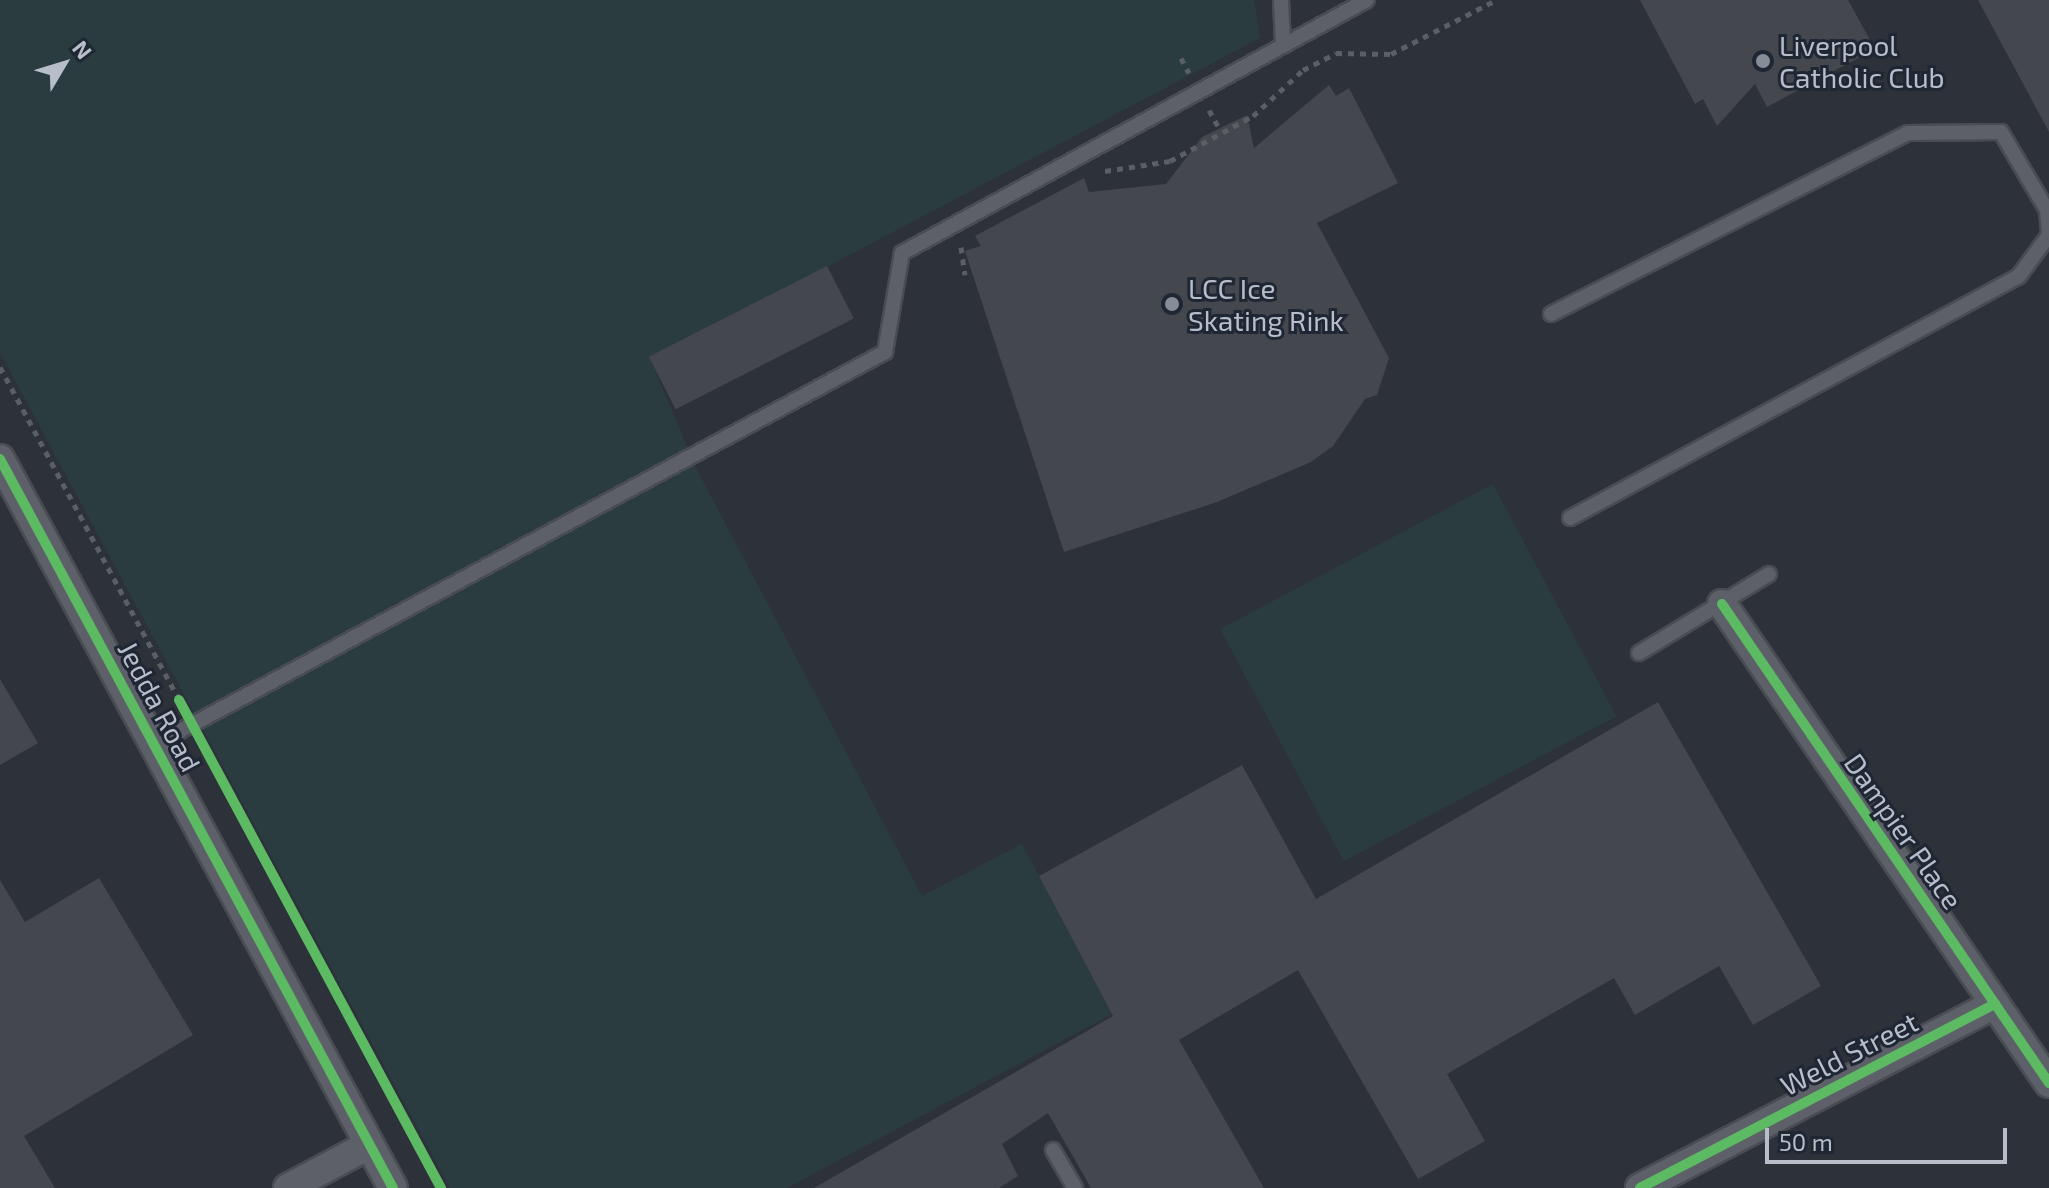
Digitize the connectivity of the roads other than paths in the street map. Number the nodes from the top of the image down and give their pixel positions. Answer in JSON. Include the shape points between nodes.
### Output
{"nodes":[{"id":1,"x":1281,"y":0,"type":"edge"},
{"id":2,"x":1367,"y":0,"type":"edge"},
{"id":3,"x":1283,"y":46,"type":"junction"},
{"id":4,"x":2049,"y":234,"type":"edge"},
{"id":5,"x":1551,"y":314,"type":"dead end"},
{"id":6,"x":0,"y":459,"type":"edge"},
{"id":7,"x":1570,"y":518,"type":"dead end"},
{"id":8,"x":1769,"y":574,"type":"dead end"},
{"id":9,"x":1722,"y":604,"type":"junction"},
{"id":10,"x":1639,"y":653,"type":"dead end"},
{"id":11,"x":154,"y":745,"type":"junction"},
{"id":12,"x":1995,"y":1004,"type":"junction"},
{"id":13,"x":2049,"y":1083,"type":"edge"},
{"id":14,"x":369,"y":1145,"type":"junction"},
{"id":15,"x":1053,"y":1150,"type":"dead end"},
{"id":16,"x":288,"y":1188,"type":"edge"},
{"id":17,"x":393,"y":1188,"type":"edge"},
{"id":18,"x":1075,"y":1188,"type":"edge"},
{"id":19,"x":1640,"y":1188,"type":"edge"}],
"edges":[{"from":1,"to":3,"type":"lane"},
{"from":2,"to":3,"type":"lane"},
{"from":3,"to":11,"type":"lane","via":[[902,253],[885,352]]},
{"from":4,"to":5,"type":"lane","via":[[2047,210],[2001,132],[1908,133]]},
{"from":4,"to":7,"type":"lane","via":[[2019,276]]},
{"from":6,"to":11,"type":"street","name":"Jedda Road"},
{"from":8,"to":9,"type":"lane"},
{"from":9,"to":10,"type":"lane"},
{"from":9,"to":12,"type":"street","name":"Dampier Place"},
{"from":11,"to":14,"type":"street","name":"Jedda Road"},
{"from":12,"to":13,"type":"street","name":"Dampier Place"},
{"from":12,"to":19,"type":"street","name":"Weld Street"},
{"from":14,"to":16,"type":"street"},
{"from":14,"to":17,"type":"street","name":"Jedda Road"},
{"from":15,"to":18,"type":"lane"}]}
